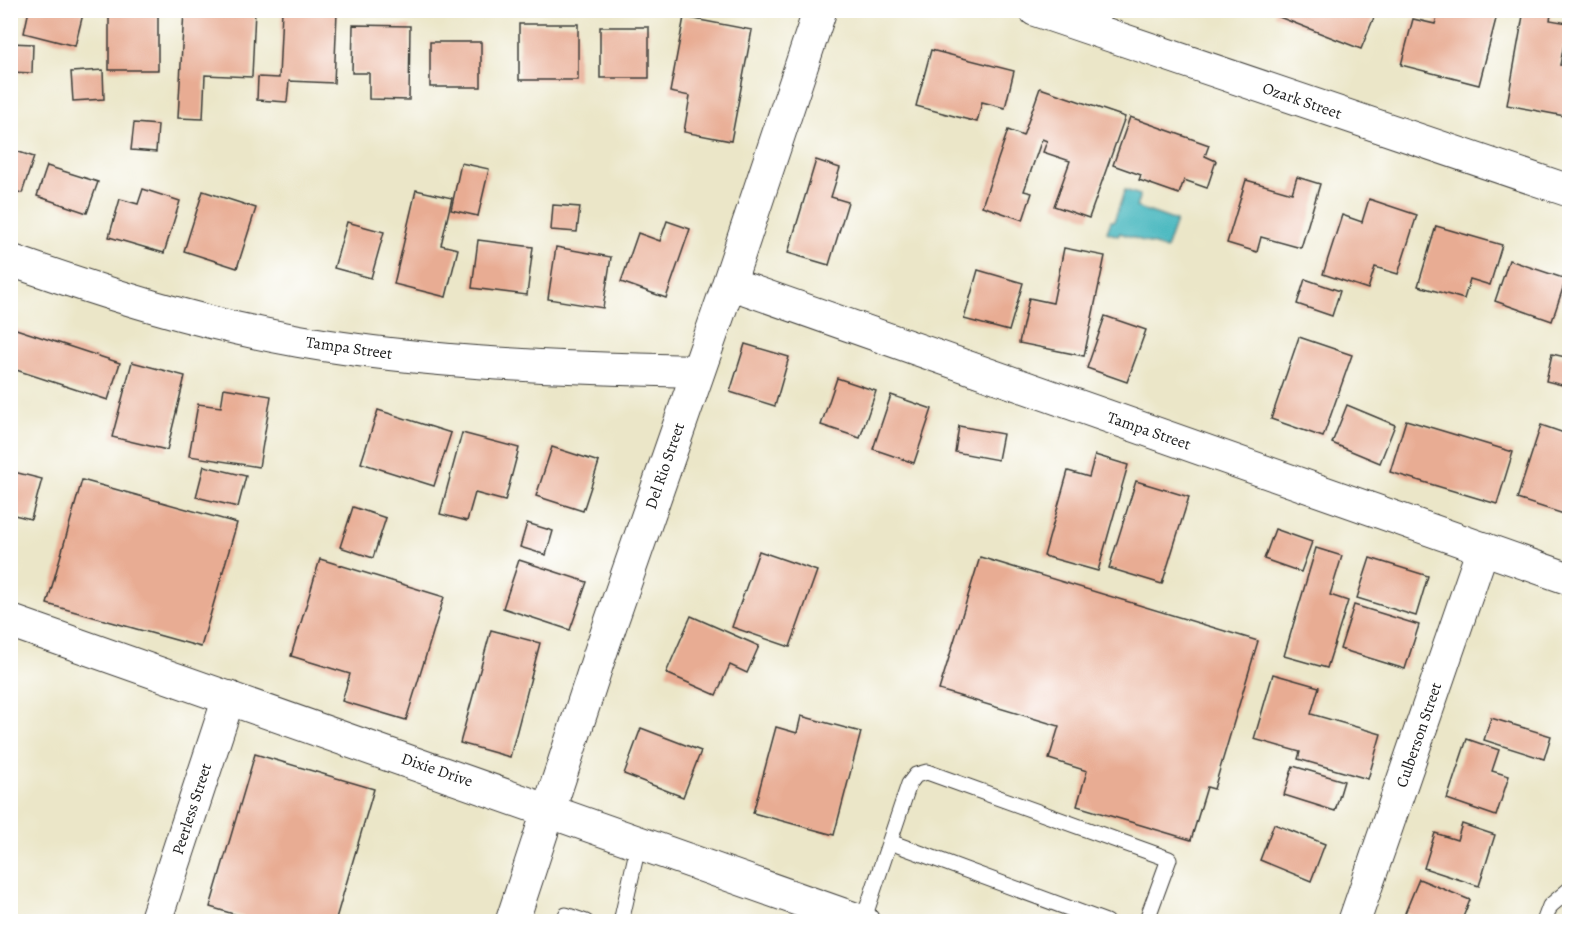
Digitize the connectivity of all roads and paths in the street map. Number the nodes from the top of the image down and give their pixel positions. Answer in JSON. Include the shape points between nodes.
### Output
{"nodes":[{"id":1,"x":820,"y":10,"type":"edge"},
{"id":2,"x":1035,"y":10,"type":"edge"},
{"id":3,"x":1569,"y":191,"type":"edge"},
{"id":4,"x":10,"y":260,"type":"edge"},
{"id":5,"x":729,"y":283,"type":"junction"},
{"id":6,"x":698,"y":371,"type":"junction"},
{"id":7,"x":1483,"y":548,"type":"junction"},
{"id":8,"x":1569,"y":579,"type":"edge"},
{"id":9,"x":10,"y":621,"type":"edge"},
{"id":10,"x":229,"y":698,"type":"junction"},
{"id":11,"x":550,"y":810,"type":"junction"},
{"id":12,"x":639,"y":842,"type":"junction"},
{"id":13,"x":890,"y":842,"type":"junction"},
{"id":14,"x":1569,"y":889,"type":"edge"},
{"id":15,"x":813,"y":913,"type":"edge"},
{"id":16,"x":566,"y":915,"type":"dead end"},
{"id":17,"x":155,"y":921,"type":"edge"},
{"id":18,"x":512,"y":921,"type":"edge"},
{"id":19,"x":586,"y":921,"type":"edge"},
{"id":20,"x":621,"y":921,"type":"edge"},
{"id":21,"x":863,"y":921,"type":"edge"},
{"id":22,"x":1106,"y":921,"type":"edge"},
{"id":23,"x":1146,"y":921,"type":"edge"},
{"id":24,"x":1354,"y":921,"type":"edge"},
{"id":25,"x":1544,"y":921,"type":"edge"}],
"edges":[{"from":1,"to":5,"type":"street","name":"Del Rio Street"},
{"from":2,"to":3,"type":"street","name":"Ozark Street"},
{"from":4,"to":6,"type":"street","name":"Tampa Street","via":[[130,299],[298,341],[393,355],[544,368]]},
{"from":5,"to":6,"type":"street","name":"Del Rio Street"},
{"from":5,"to":7,"type":"street","name":"Tampa Street"},
{"from":6,"to":11,"type":"street","name":"Del Rio Street"},
{"from":7,"to":8,"type":"street","name":"Tampa Street"},
{"from":7,"to":24,"type":"street","name":"Culberson Street"},
{"from":9,"to":10,"type":"street","name":"Dixie Drive"},
{"from":10,"to":11,"type":"street","name":"Dixie Drive"},
{"from":10,"to":17,"type":"street","name":"Peerless Street"},
{"from":11,"to":12,"type":"street","name":"Dixie Drive"},
{"from":11,"to":18,"type":"street","name":"Del Rio Street"},
{"from":12,"to":15,"type":"street","name":"Dixie Drive"},
{"from":12,"to":20,"type":"lane"},
{"from":13,"to":21,"type":"lane"},
{"from":13,"to":22,"type":"lane"},
{"from":13,"to":23,"type":"lane","via":[[909,784],[916,775],[927,772],[1169,860]]},
{"from":14,"to":25,"type":"lane","via":[[1550,906]]},
{"from":15,"to":21,"type":"street","name":"Dixie Drive"},
{"from":16,"to":19,"type":"lane"}]}
